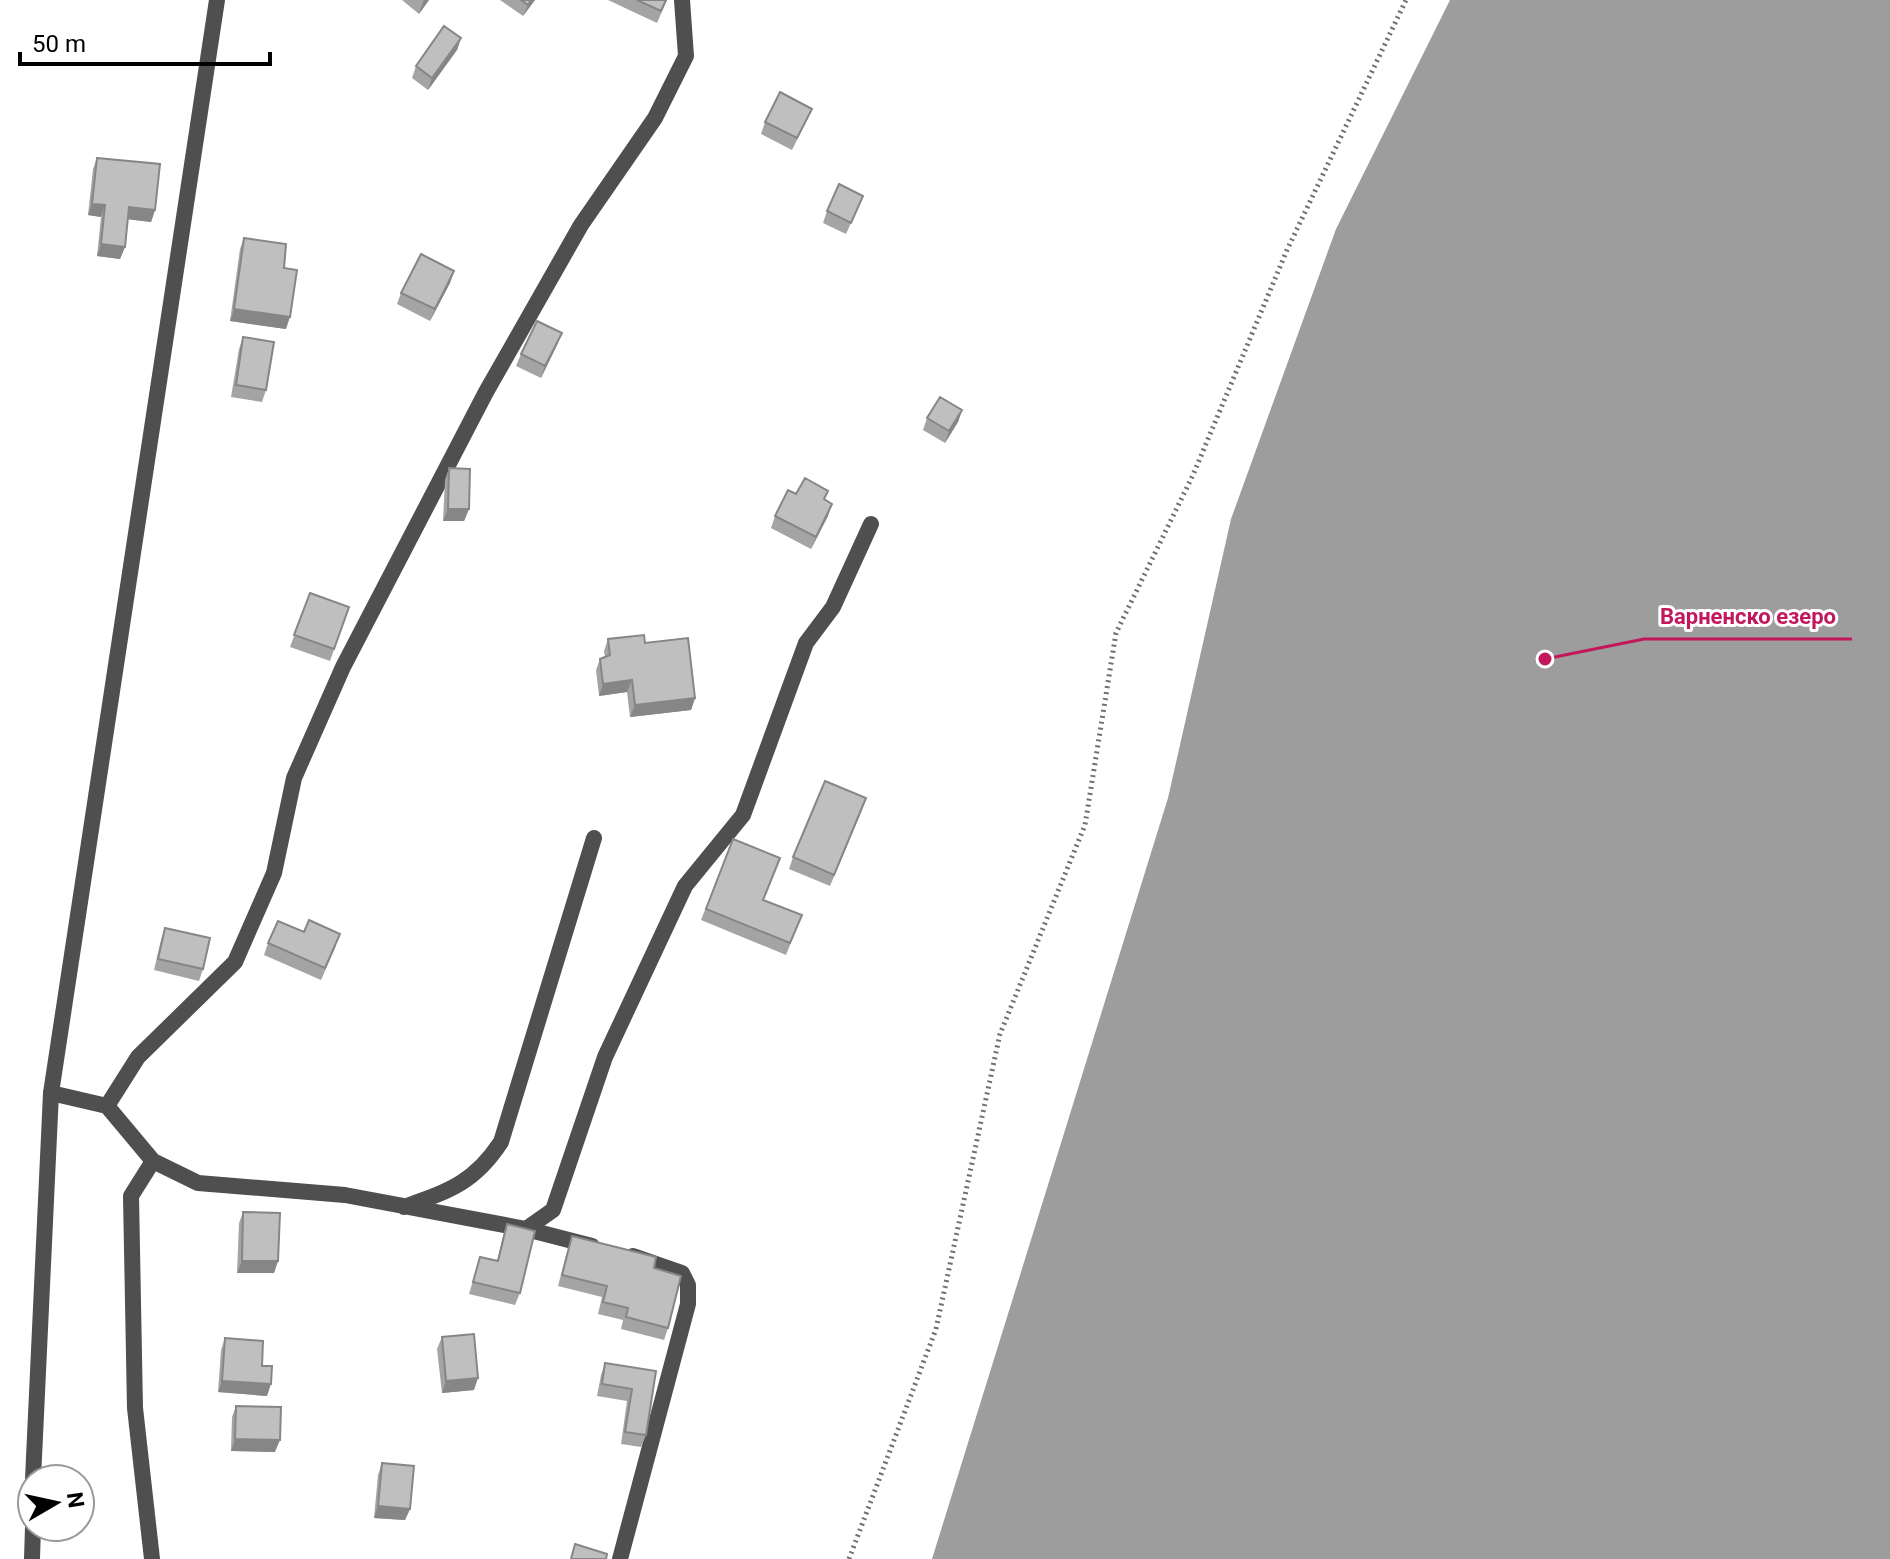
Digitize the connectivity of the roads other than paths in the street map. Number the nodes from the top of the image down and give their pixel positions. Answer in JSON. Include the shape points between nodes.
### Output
{"nodes":[{"id":1,"x":217,"y":0,"type":"edge"},
{"id":2,"x":682,"y":0,"type":"edge"},
{"id":3,"x":871,"y":524,"type":"dead end"},
{"id":4,"x":594,"y":838,"type":"dead end"},
{"id":5,"x":51,"y":1093,"type":"junction"},
{"id":6,"x":107,"y":1106,"type":"junction"},
{"id":7,"x":153,"y":1161,"type":"junction"},
{"id":8,"x":402,"y":1207,"type":"junction"},
{"id":9,"x":526,"y":1229,"type":"junction"},
{"id":10,"x":34,"y":1463,"type":"edge"},
{"id":11,"x":152,"y":1559,"type":"edge"},
{"id":12,"x":620,"y":1559,"type":"edge"}],
"edges":[{"from":1,"to":5,"type":"street"},
{"from":2,"to":6,"type":"street","via":[[686,56],[655,118],[581,225],[486,392],[343,667],[294,778],[274,873],[235,962],[138,1057]]},
{"from":3,"to":9,"type":"street","via":[[833,607],[806,643],[743,815],[685,886],[605,1057],[553,1210]]},
{"from":4,"to":8,"type":"street","via":[[501,1142],[485,1165],[455,1190]]},
{"from":5,"to":6,"type":"street"},
{"from":5,"to":10,"type":"street"},
{"from":6,"to":7,"type":"street"},
{"from":7,"to":8,"type":"street","via":[[198,1183],[345,1195]]},
{"from":7,"to":11,"type":"street","via":[[131,1196],[135,1408]]},
{"from":8,"to":9,"type":"street"},
{"from":9,"to":12,"type":"street","via":[[668,1265],[682,1273],[688,1285],[688,1304]]}]}
